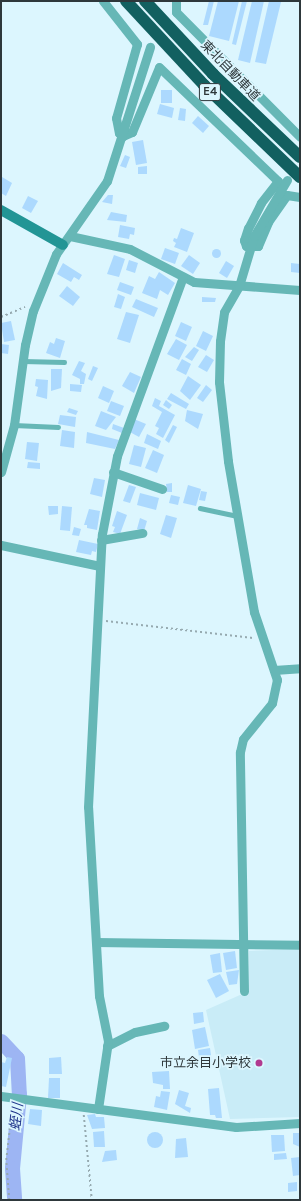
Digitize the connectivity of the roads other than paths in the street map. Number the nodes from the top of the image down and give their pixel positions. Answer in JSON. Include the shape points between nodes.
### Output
{"nodes":[{"id":1,"x":103,"y":1,"type":"edge"},
{"id":2,"x":126,"y":1,"type":"edge"},
{"id":3,"x":145,"y":1,"type":"edge"},
{"id":4,"x":176,"y":1,"type":"edge"},
{"id":5,"x":150,"y":47,"type":"dead end"},
{"id":6,"x":123,"y":136,"type":"junction"},
{"id":7,"x":300,"y":137,"type":"edge"},
{"id":8,"x":300,"y":157,"type":"edge"},
{"id":9,"x":300,"y":177,"type":"edge"},
{"id":10,"x":287,"y":180,"type":"dead end"},
{"id":11,"x":300,"y":197,"type":"edge"},
{"id":12,"x":1,"y":210,"type":"edge"},
{"id":13,"x":70,"y":236,"type":"junction"},
{"id":14,"x":63,"y":245,"type":"junction"},
{"id":15,"x":250,"y":248,"type":"junction"},
{"id":16,"x":183,"y":277,"type":"junction"},
{"id":17,"x":239,"y":286,"type":"junction"},
{"id":18,"x":300,"y":290,"type":"edge"},
{"id":19,"x":23,"y":361,"type":"junction"},
{"id":20,"x":64,"y":362,"type":"dead end"},
{"id":21,"x":14,"y":425,"type":"junction"},
{"id":22,"x":58,"y":427,"type":"dead end"},
{"id":23,"x":1,"y":472,"type":"edge"},
{"id":24,"x":113,"y":472,"type":"junction"},
{"id":25,"x":162,"y":489,"type":"dead end"},
{"id":26,"x":200,"y":508,"type":"dead end"},
{"id":27,"x":237,"y":516,"type":"junction"},
{"id":28,"x":142,"y":533,"type":"dead end"},
{"id":29,"x":101,"y":540,"type":"junction"},
{"id":30,"x":1,"y":545,"type":"edge"},
{"id":31,"x":100,"y":566,"type":"junction"},
{"id":32,"x":300,"y":668,"type":"edge"},
{"id":33,"x":274,"y":670,"type":"junction"},
{"id":34,"x":96,"y":942,"type":"junction"},
{"id":35,"x":244,"y":945,"type":"junction"},
{"id":36,"x":300,"y":945,"type":"edge"},
{"id":37,"x":244,"y":991,"type":"dead end"},
{"id":38,"x":164,"y":1026,"type":"dead end"},
{"id":39,"x":107,"y":1046,"type":"junction"},
{"id":40,"x":1,"y":1096,"type":"edge"},
{"id":41,"x":98,"y":1109,"type":"junction"},
{"id":42,"x":300,"y":1123,"type":"edge"}],
"edges":[{"from":1,"to":6,"type":"street","via":[[137,44],[116,118],[119,132]]},
{"from":2,"to":9,"type":"highway","number":"E4","via":[[204,85]]},
{"from":3,"to":8,"type":"highway","name":"東北自動車道","number":"E4","via":[[213,74]]},
{"from":4,"to":7,"type":"street","via":[[176,12]]},
{"from":5,"to":6,"type":"street"},
{"from":6,"to":13,"type":"street","via":[[107,181]]},
{"from":6,"to":15,"type":"street","via":[[132,132],[139,120],[159,68],[278,181],[261,203],[248,228],[244,240]]},
{"from":10,"to":15,"type":"street","via":[[261,221]]},
{"from":11,"to":15,"type":"street","via":[[291,194],[284,198],[264,230],[258,246]]},
{"from":12,"to":14,"type":"street"},
{"from":13,"to":14,"type":"street"},
{"from":13,"to":16,"type":"street","via":[[130,249]]},
{"from":14,"to":19,"type":"street","via":[[56,254],[35,304]]},
{"from":15,"to":17,"type":"street"},
{"from":16,"to":17,"type":"street","via":[[194,282]]},
{"from":16,"to":24,"type":"street"},
{"from":17,"to":18,"type":"street"},
{"from":17,"to":27,"type":"street","via":[[222,321],[219,382]]},
{"from":19,"to":20,"type":"lane"},
{"from":19,"to":21,"type":"street"},
{"from":21,"to":22,"type":"lane"},
{"from":21,"to":23,"type":"street"},
{"from":24,"to":25,"type":"street"},
{"from":24,"to":29,"type":"street"},
{"from":26,"to":27,"type":"lane"},
{"from":27,"to":33,"type":"street","via":[[261,638]]},
{"from":28,"to":29,"type":"street"},
{"from":29,"to":31,"type":"street"},
{"from":30,"to":31,"type":"street"},
{"from":31,"to":34,"type":"street","via":[[88,807]]},
{"from":32,"to":33,"type":"street"},
{"from":33,"to":35,"type":"street","via":[[277,686],[272,702],[243,739],[240,752]]},
{"from":34,"to":35,"type":"street"},
{"from":34,"to":39,"type":"street"},
{"from":35,"to":36,"type":"street"},
{"from":35,"to":37,"type":"street"},
{"from":38,"to":39,"type":"street","via":[[135,1032]]},
{"from":39,"to":41,"type":"street"},
{"from":40,"to":41,"type":"street"},
{"from":41,"to":42,"type":"street","via":[[236,1127]]}]}
